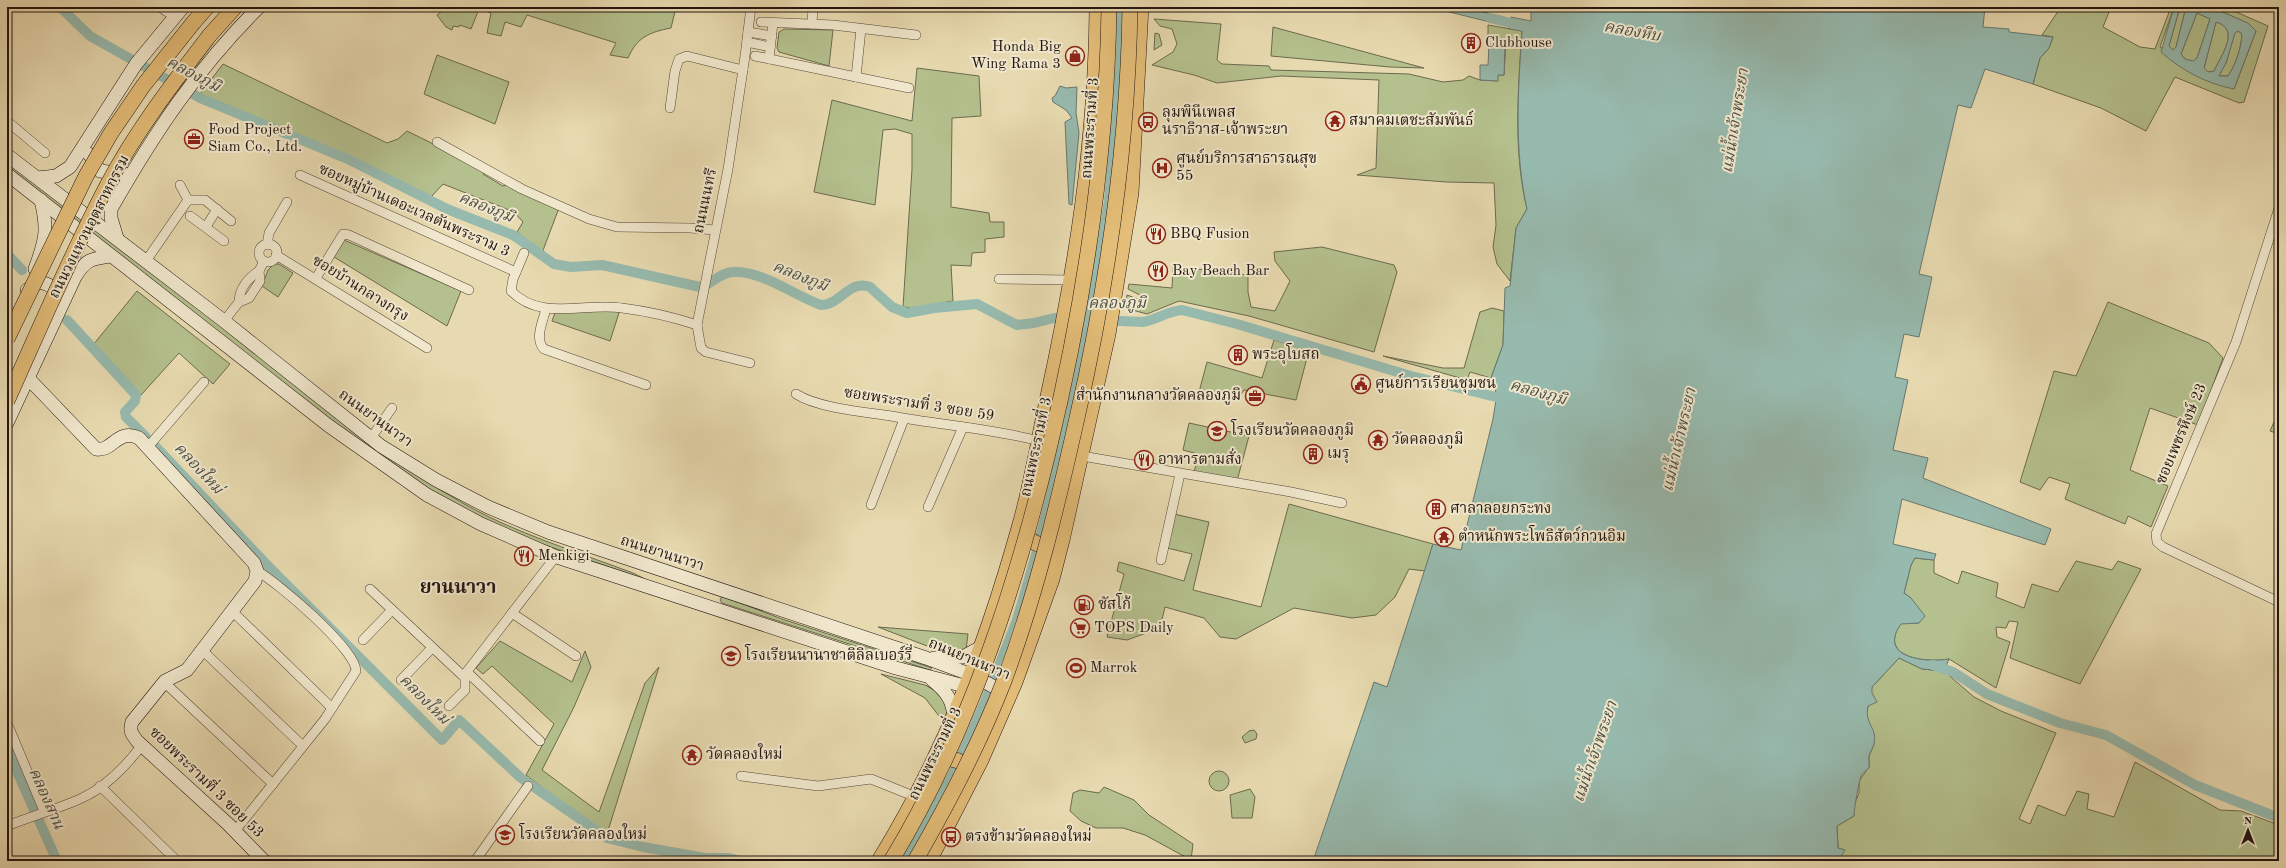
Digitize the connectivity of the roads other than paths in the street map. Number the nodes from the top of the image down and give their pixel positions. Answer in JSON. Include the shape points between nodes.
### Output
{"nodes":[{"id":1,"x":160,"y":7,"type":"edge"},
{"id":2,"x":207,"y":7,"type":"edge"},
{"id":3,"x":235,"y":7,"type":"edge"},
{"id":4,"x":259,"y":7,"type":"edge"},
{"id":5,"x":750,"y":7,"type":"edge"},
{"id":6,"x":813,"y":7,"type":"edge"},
{"id":7,"x":1097,"y":7,"type":"edge"},
{"id":8,"x":1109,"y":7,"type":"edge"},
{"id":9,"x":1130,"y":7,"type":"edge"},
{"id":10,"x":1141,"y":7,"type":"edge"},
{"id":11,"x":179,"y":12,"type":"edge"},
{"id":12,"x":761,"y":22,"type":"dead end"},
{"id":13,"x":773,"y":23,"type":"junction"},
{"id":14,"x":812,"y":24,"type":"junction"},
{"id":15,"x":861,"y":29,"type":"junction"},
{"id":16,"x":748,"y":32,"type":"junction"},
{"id":17,"x":916,"y":35,"type":"dead end"},
{"id":18,"x":772,"y":36,"type":"junction"},
{"id":19,"x":747,"y":42,"type":"junction"},
{"id":20,"x":770,"y":47,"type":"junction"},
{"id":21,"x":755,"y":56,"type":"dead end"},
{"id":22,"x":769,"y":59,"type":"junction"},
{"id":23,"x":743,"y":70,"type":"junction"},
{"id":24,"x":856,"y":78,"type":"junction"},
{"id":25,"x":909,"y":88,"type":"dead end"},
{"id":26,"x":670,"y":108,"type":"dead end"},
{"id":27,"x":7,"y":121,"type":"edge"},
{"id":28,"x":90,"y":135,"type":"junction"},
{"id":29,"x":437,"y":142,"type":"dead end"},
{"id":30,"x":45,"y":153,"type":"dead end"},
{"id":31,"x":7,"y":154,"type":"edge"},
{"id":32,"x":132,"y":173,"type":"junction"},
{"id":33,"x":7,"y":174,"type":"edge"},
{"id":34,"x":300,"y":175,"type":"dead end"},
{"id":35,"x":38,"y":178,"type":"junction"},
{"id":36,"x":180,"y":185,"type":"dead end"},
{"id":37,"x":41,"y":200,"type":"junction"},
{"id":38,"x":188,"y":200,"type":"junction"},
{"id":39,"x":287,"y":202,"type":"dead end"},
{"id":40,"x":2279,"y":208,"type":"edge"},
{"id":41,"x":217,"y":209,"type":"junction"},
{"id":42,"x":190,"y":216,"type":"dead end"},
{"id":43,"x":231,"y":221,"type":"dead end"},
{"id":44,"x":206,"y":227,"type":"junction"},
{"id":45,"x":714,"y":230,"type":"junction"},
{"id":46,"x":117,"y":238,"type":"junction"},
{"id":47,"x":224,"y":241,"type":"dead end"},
{"id":48,"x":267,"y":245,"type":"junction"},
{"id":49,"x":524,"y":253,"type":"dead end"},
{"id":50,"x":276,"y":255,"type":"junction"},
{"id":51,"x":111,"y":256,"type":"junction"},
{"id":52,"x":146,"y":260,"type":"junction"},
{"id":53,"x":264,"y":261,"type":"junction"},
{"id":54,"x":516,"y":272,"type":"junction"},
{"id":55,"x":316,"y":278,"type":"junction"},
{"id":56,"x":999,"y":279,"type":"dead end"},
{"id":57,"x":1072,"y":280,"type":"junction"},
{"id":58,"x":27,"y":290,"type":"junction"},
{"id":59,"x":469,"y":290,"type":"dead end"},
{"id":60,"x":60,"y":306,"type":"junction"},
{"id":61,"x":546,"y":309,"type":"junction"},
{"id":62,"x":224,"y":321,"type":"junction"},
{"id":63,"x":696,"y":325,"type":"junction"},
{"id":64,"x":7,"y":333,"type":"edge"},
{"id":65,"x":7,"y":339,"type":"edge"},
{"id":66,"x":427,"y":348,"type":"dead end"},
{"id":67,"x":750,"y":363,"type":"dead end"},
{"id":68,"x":28,"y":378,"type":"junction"},
{"id":69,"x":204,"y":382,"type":"dead end"},
{"id":70,"x":646,"y":385,"type":"dead end"},
{"id":71,"x":796,"y":394,"type":"dead end"},
{"id":72,"x":7,"y":401,"type":"edge"},
{"id":73,"x":392,"y":408,"type":"dead end"},
{"id":74,"x":904,"y":419,"type":"junction"},
{"id":75,"x":7,"y":423,"type":"edge"},
{"id":76,"x":962,"y":427,"type":"junction"},
{"id":77,"x":371,"y":438,"type":"junction"},
{"id":78,"x":1039,"y":441,"type":"junction"},
{"id":79,"x":147,"y":448,"type":"junction"},
{"id":80,"x":1082,"y":456,"type":"junction"},
{"id":81,"x":1180,"y":474,"type":"junction"},
{"id":82,"x":1342,"y":503,"type":"dead end"},
{"id":83,"x":871,"y":505,"type":"dead end"},
{"id":84,"x":928,"y":507,"type":"dead end"},
{"id":85,"x":1020,"y":526,"type":"junction"},
{"id":86,"x":1062,"y":540,"type":"junction"},
{"id":87,"x":556,"y":556,"type":"junction"},
{"id":88,"x":1160,"y":560,"type":"dead end"},
{"id":89,"x":648,"y":566,"type":"junction"},
{"id":90,"x":257,"y":571,"type":"junction"},
{"id":91,"x":370,"y":589,"type":"dead end"},
{"id":92,"x":2279,"y":602,"type":"edge"},
{"id":93,"x":704,"y":604,"type":"junction"},
{"id":94,"x":392,"y":610,"type":"junction"},
{"id":95,"x":232,"y":611,"type":"junction"},
{"id":96,"x":512,"y":613,"type":"junction"},
{"id":97,"x":363,"y":640,"type":"dead end"},
{"id":98,"x":983,"y":646,"type":"junction"},
{"id":99,"x":432,"y":648,"type":"junction"},
{"id":100,"x":202,"y":650,"type":"junction"},
{"id":101,"x":576,"y":656,"type":"dead end"},
{"id":102,"x":926,"y":658,"type":"junction"},
{"id":103,"x":466,"y":673,"type":"junction"},
{"id":104,"x":928,"y":676,"type":"junction"},
{"id":105,"x":401,"y":680,"type":"dead end"},
{"id":106,"x":164,"y":682,"type":"junction"},
{"id":107,"x":975,"y":683,"type":"junction"},
{"id":108,"x":1001,"y":692,"type":"junction"},
{"id":109,"x":449,"y":706,"type":"dead end"},
{"id":110,"x":332,"y":708,"type":"junction"},
{"id":111,"x":954,"y":720,"type":"junction"},
{"id":112,"x":7,"y":723,"type":"edge"},
{"id":113,"x":540,"y":741,"type":"dead end"},
{"id":114,"x":142,"y":745,"type":"junction"},
{"id":115,"x":303,"y":746,"type":"junction"},
{"id":116,"x":935,"y":762,"type":"junction"},
{"id":117,"x":741,"y":776,"type":"dead end"},
{"id":118,"x":971,"y":779,"type":"junction"},
{"id":119,"x":273,"y":784,"type":"junction"},
{"id":120,"x":100,"y":786,"type":"junction"},
{"id":121,"x":528,"y":786,"type":"dead end"},
{"id":122,"x":916,"y":797,"type":"junction"},
{"id":123,"x":38,"y":814,"type":"junction"},
{"id":124,"x":7,"y":826,"type":"edge"},
{"id":125,"x":235,"y":831,"type":"junction"},
{"id":126,"x":177,"y":861,"type":"edge"},
{"id":127,"x":264,"y":861,"type":"edge"},
{"id":128,"x":475,"y":861,"type":"edge"},
{"id":129,"x":879,"y":861,"type":"edge"},
{"id":130,"x":891,"y":861,"type":"edge"},
{"id":131,"x":915,"y":861,"type":"edge"},
{"id":132,"x":929,"y":861,"type":"edge"}],
"edges":[{"from":1,"to":11,"type":"street"},
{"from":2,"to":65,"type":"main road","name":"ถนนวงแหวนอุตสาหกรรม","bridge":true,"via":[[143,86],[111,133],[86,176]]},
{"from":3,"to":72,"type":"main road","name":"ถนนวงแหวนอุตสาหกรรม","bridge":true,"via":[[167,90],[109,182],[76,248]]},
{"from":4,"to":32,"type":"main road","name":"ถนนวงแหวนอุตสาหกรรม","via":[[227,39],[187,89]]},
{"from":5,"to":16,"type":"street","name":"ถนนนนทรี"},
{"from":6,"to":14,"type":"street"},
{"from":7,"to":57,"type":"main road","name":"ถนนพระรามที่ 3","via":[[1090,151]]},
{"from":8,"to":130,"type":"main road","name":"ถนนพระรามที่ 3","bridge":true,"via":[[1106,106],[1088,257],[1074,340],[1040,485],[1006,606],[969,707],[932,789]]},
{"from":9,"to":131,"type":"main road","name":"ถนนพระรามที่ 3","bridge":true,"via":[[1125,116],[1113,233],[1096,337],[1049,540],[1023,628],[1003,683],[956,784]]},
{"from":10,"to":80,"type":"main road","via":[[1131,193],[1111,318]]},
{"from":11,"to":28,"type":"main road","via":[[138,62]]},
{"from":12,"to":13,"type":"street"},
{"from":13,"to":14,"type":"street"},
{"from":13,"to":18,"type":"street"},
{"from":14,"to":15,"type":"street"},
{"from":15,"to":17,"type":"street"},
{"from":15,"to":24,"type":"street"},
{"from":16,"to":18,"type":"street"},
{"from":16,"to":19,"type":"street","name":"ถนนนนทรี"},
{"from":18,"to":20,"type":"street"},
{"from":19,"to":20,"type":"street"},
{"from":19,"to":23,"type":"street","name":"ถนนนนทรี"},
{"from":20,"to":22,"type":"street"},
{"from":21,"to":22,"type":"street"},
{"from":22,"to":24,"type":"street"},
{"from":23,"to":26,"type":"street","via":[[687,56],[679,59]]},
{"from":23,"to":45,"type":"street","name":"ถนนนนทรี","via":[[728,169]]},
{"from":24,"to":25,"type":"street"},
{"from":27,"to":30,"type":"street"},
{"from":28,"to":32,"type":"main road","via":[[88,153],[100,170],[121,175]]},
{"from":28,"to":35,"type":"main road","via":[[70,168],[56,176]]},
{"from":29,"to":45,"type":"street","via":[[522,189],[589,219],[617,227]]},
{"from":31,"to":35,"type":"main road","name":"ถนนยานนาวา"},
{"from":32,"to":46,"type":"main road","name":"ถนนวงแหวนอุตสาหกรรม","via":[[112,210],[111,218]]},
{"from":33,"to":37,"type":"main road","name":"ถนนยานนาวา"},
{"from":34,"to":54,"type":"street","name":"ซอยหมู่บ้านเดอะเวลตันพระราม 3"},
{"from":35,"to":46,"type":"main road","name":"ถนนยานนาวา"},
{"from":36,"to":38,"type":"street"},
{"from":37,"to":51,"type":"main road","name":"ถนนยานนาวา"},
{"from":37,"to":58,"type":"main road","name":"ถนนวงแหวนอุตสาหกรรม","via":[[46,224],[45,237]]},
{"from":38,"to":41,"type":"street","via":[[205,200]]},
{"from":38,"to":52,"type":"street"},
{"from":39,"to":48,"type":"street","via":[[269,233]]},
{"from":40,"to":92,"type":"street","name":"ซอยเพชรหึงษ์ 23","via":[[2236,342],[2156,534],[2157,542],[2163,547]]},
{"from":41,"to":43,"type":"street"},
{"from":41,"to":44,"type":"street"},
{"from":42,"to":44,"type":"street"},
{"from":44,"to":47,"type":"street"},
{"from":45,"to":63,"type":"street","name":"ถนนนนทรี"},
{"from":46,"to":52,"type":"main road","name":"ถนนยานนาวา"},
{"from":48,"to":50,"type":"street","name":"ซอยบ้านกลางกรุง","via":[[274,248]]},
{"from":48,"to":53,"type":"street","via":[[259,252]]},
{"from":49,"to":54,"type":"street","name":"ซอยหมู่บ้านเดอะเวลตันพระราม 3"},
{"from":50,"to":53,"type":"street","via":[[272,261]]},
{"from":50,"to":55,"type":"street","name":"ซอยบ้านกลางกรุง"},
{"from":51,"to":60,"type":"main road","name":"ถนนวงแหวนอุตสาหกรรม","via":[[91,259],[82,265]]},
{"from":51,"to":87,"type":"main road","name":"ถนนยานนาวา","via":[[318,418],[400,477],[481,524],[520,543]]},
{"from":52,"to":62,"type":"main road","name":"ถนนยานนาวา"},
{"from":53,"to":62,"type":"street","via":[[259,271],[260,281],[249,298],[239,302]]},
{"from":54,"to":61,"type":"street","name":"ซอยหมู่บ้านเดอะเวลตันพระราม 3","via":[[510,286],[511,290],[516,295]]},
{"from":55,"to":59,"type":"street","via":[[339,238],[343,234],[349,234]]},
{"from":55,"to":66,"type":"street","name":"ซอยบ้านกลางกรุง"},
{"from":56,"to":57,"type":"street"},
{"from":57,"to":78,"type":"main road","name":"ถนนพระรามที่ 3"},
{"from":58,"to":60,"type":"main road","via":[[39,282],[48,284],[57,291]]},
{"from":58,"to":64,"type":"main road","name":"ถนนวงแหวนอุตสาหกรรม"},
{"from":60,"to":68,"type":"main road","name":"ถนนวงแหวนอุตสาหกรรม"},
{"from":61,"to":63,"type":"street","name":"ซอยหมู่บ้านเดอะเวลตันพระราม 3","via":[[622,307]]},
{"from":61,"to":70,"type":"street","via":[[539,337],[540,345],[544,349]]},
{"from":62,"to":77,"type":"main road","name":"ถนนยานนาวา"},
{"from":63,"to":67,"type":"street","name":"ถนนนนทรี","via":[[701,348],[706,352]]},
{"from":68,"to":75,"type":"main road","name":"ถนนวงแหวนอุตสาหกรรม"},
{"from":68,"to":79,"type":"main road","via":[[96,449],[103,449],[124,436],[139,438]]},
{"from":69,"to":79,"type":"street"},
{"from":71,"to":74,"type":"street","name":"ซอยพระรามที่ 3 ซอย 59","via":[[805,399],[839,407]]},
{"from":73,"to":77,"type":"street"},
{"from":74,"to":76,"type":"street","name":"ซอยพระรามที่ 3 ซอย 59"},
{"from":74,"to":83,"type":"street"},
{"from":76,"to":78,"type":"street","name":"ซอยพระรามที่ 3 ซอย 59","via":[[1002,432]]},
{"from":76,"to":84,"type":"street"},
{"from":77,"to":89,"type":"main road","name":"ถนนยานนาวา","via":[[436,480],[488,507],[548,532]]},
{"from":78,"to":85,"type":"main road","name":"ถนนพระรามที่ 3"},
{"from":79,"to":90,"type":"main road","via":[[250,557]]},
{"from":80,"to":81,"type":"street"},
{"from":80,"to":86,"type":"main road"},
{"from":81,"to":82,"type":"street"},
{"from":81,"to":88,"type":"street"},
{"from":85,"to":86,"type":"main road","via":[[1026,537],[1040,545]]},
{"from":85,"to":98,"type":"main road","name":"ถนนพระรามที่ 3"},
{"from":86,"to":108,"type":"main road","via":[[1030,644]]},
{"from":87,"to":93,"type":"main road","name":"ถนนยานนาวา"},
{"from":87,"to":96,"type":"street"},
{"from":89,"to":93,"type":"main road","via":[[651,574],[712,595],[713,602]]},
{"from":89,"to":102,"type":"main road","name":"ถนนยานนาวา"},
{"from":90,"to":95,"type":"main road","name":"ซอยพระรามที่ 3 ซอย 53","via":[[255,581]]},
{"from":90,"to":110,"type":"street","via":[[290,594],[341,644],[353,661],[356,667],[354,675]]},
{"from":91,"to":94,"type":"street"},
{"from":93,"to":104,"type":"main road","name":"ถนนยานนาวา"},
{"from":94,"to":97,"type":"street"},
{"from":94,"to":99,"type":"street"},
{"from":95,"to":100,"type":"main road","name":"ซอยพระรามที่ 3 ซอย 53"},
{"from":95,"to":110,"type":"street"},
{"from":96,"to":101,"type":"street"},
{"from":96,"to":103,"type":"street"},
{"from":98,"to":102,"type":"main road","via":[[963,657]]},
{"from":98,"to":107,"type":"main road","name":"ถนนพระรามที่ 3"},
{"from":99,"to":103,"type":"street","via":[[459,674]]},
{"from":99,"to":105,"type":"street"},
{"from":100,"to":106,"type":"main road","name":"ซอยพระรามที่ 3 ซอย 53","via":[[187,670]]},
{"from":100,"to":115,"type":"street"},
{"from":102,"to":107,"type":"main road","name":"ถนนยานนาวา"},
{"from":103,"to":109,"type":"street","via":[[466,690]]},
{"from":103,"to":113,"type":"street"},
{"from":104,"to":107,"type":"main road","name":"ถนนยานนาวา"},
{"from":104,"to":111,"type":"main road","via":[[949,696]]},
{"from":106,"to":114,"type":"main road","name":"ซอยพระรามที่ 3 ซอย 53","via":[[130,728],[131,734]]},
{"from":106,"to":119,"type":"street"},
{"from":107,"to":108,"type":"main road","name":"ถนนยานนาวา"},
{"from":107,"to":111,"type":"main road","name":"ถนนพระรามที่ 3"},
{"from":108,"to":118,"type":"main road"},
{"from":110,"to":115,"type":"street"},
{"from":111,"to":116,"type":"main road","name":"ถนนพระรามที่ 3"},
{"from":112,"to":123,"type":"street"},
{"from":114,"to":120,"type":"street","via":[[128,763]]},
{"from":114,"to":125,"type":"main road","name":"ซอยพระรามที่ 3 ซอย 53"},
{"from":115,"to":119,"type":"street"},
{"from":116,"to":118,"type":"main road","via":[[946,758],[958,760],[966,767]]},
{"from":116,"to":122,"type":"main road","name":"ถนนพระรามที่ 3"},
{"from":117,"to":122,"type":"street","via":[[818,786],[871,779]]},
{"from":118,"to":132,"type":"main road"},
{"from":119,"to":125,"type":"street"},
{"from":120,"to":123,"type":"street","via":[[83,797]]},
{"from":120,"to":126,"type":"street"},
{"from":121,"to":128,"type":"street"},
{"from":122,"to":129,"type":"main road","name":"ถนนพระรามที่ 3"},
{"from":123,"to":124,"type":"street"},
{"from":125,"to":127,"type":"main road","name":"ซอยพระรามที่ 3 ซอย 53"}]}
